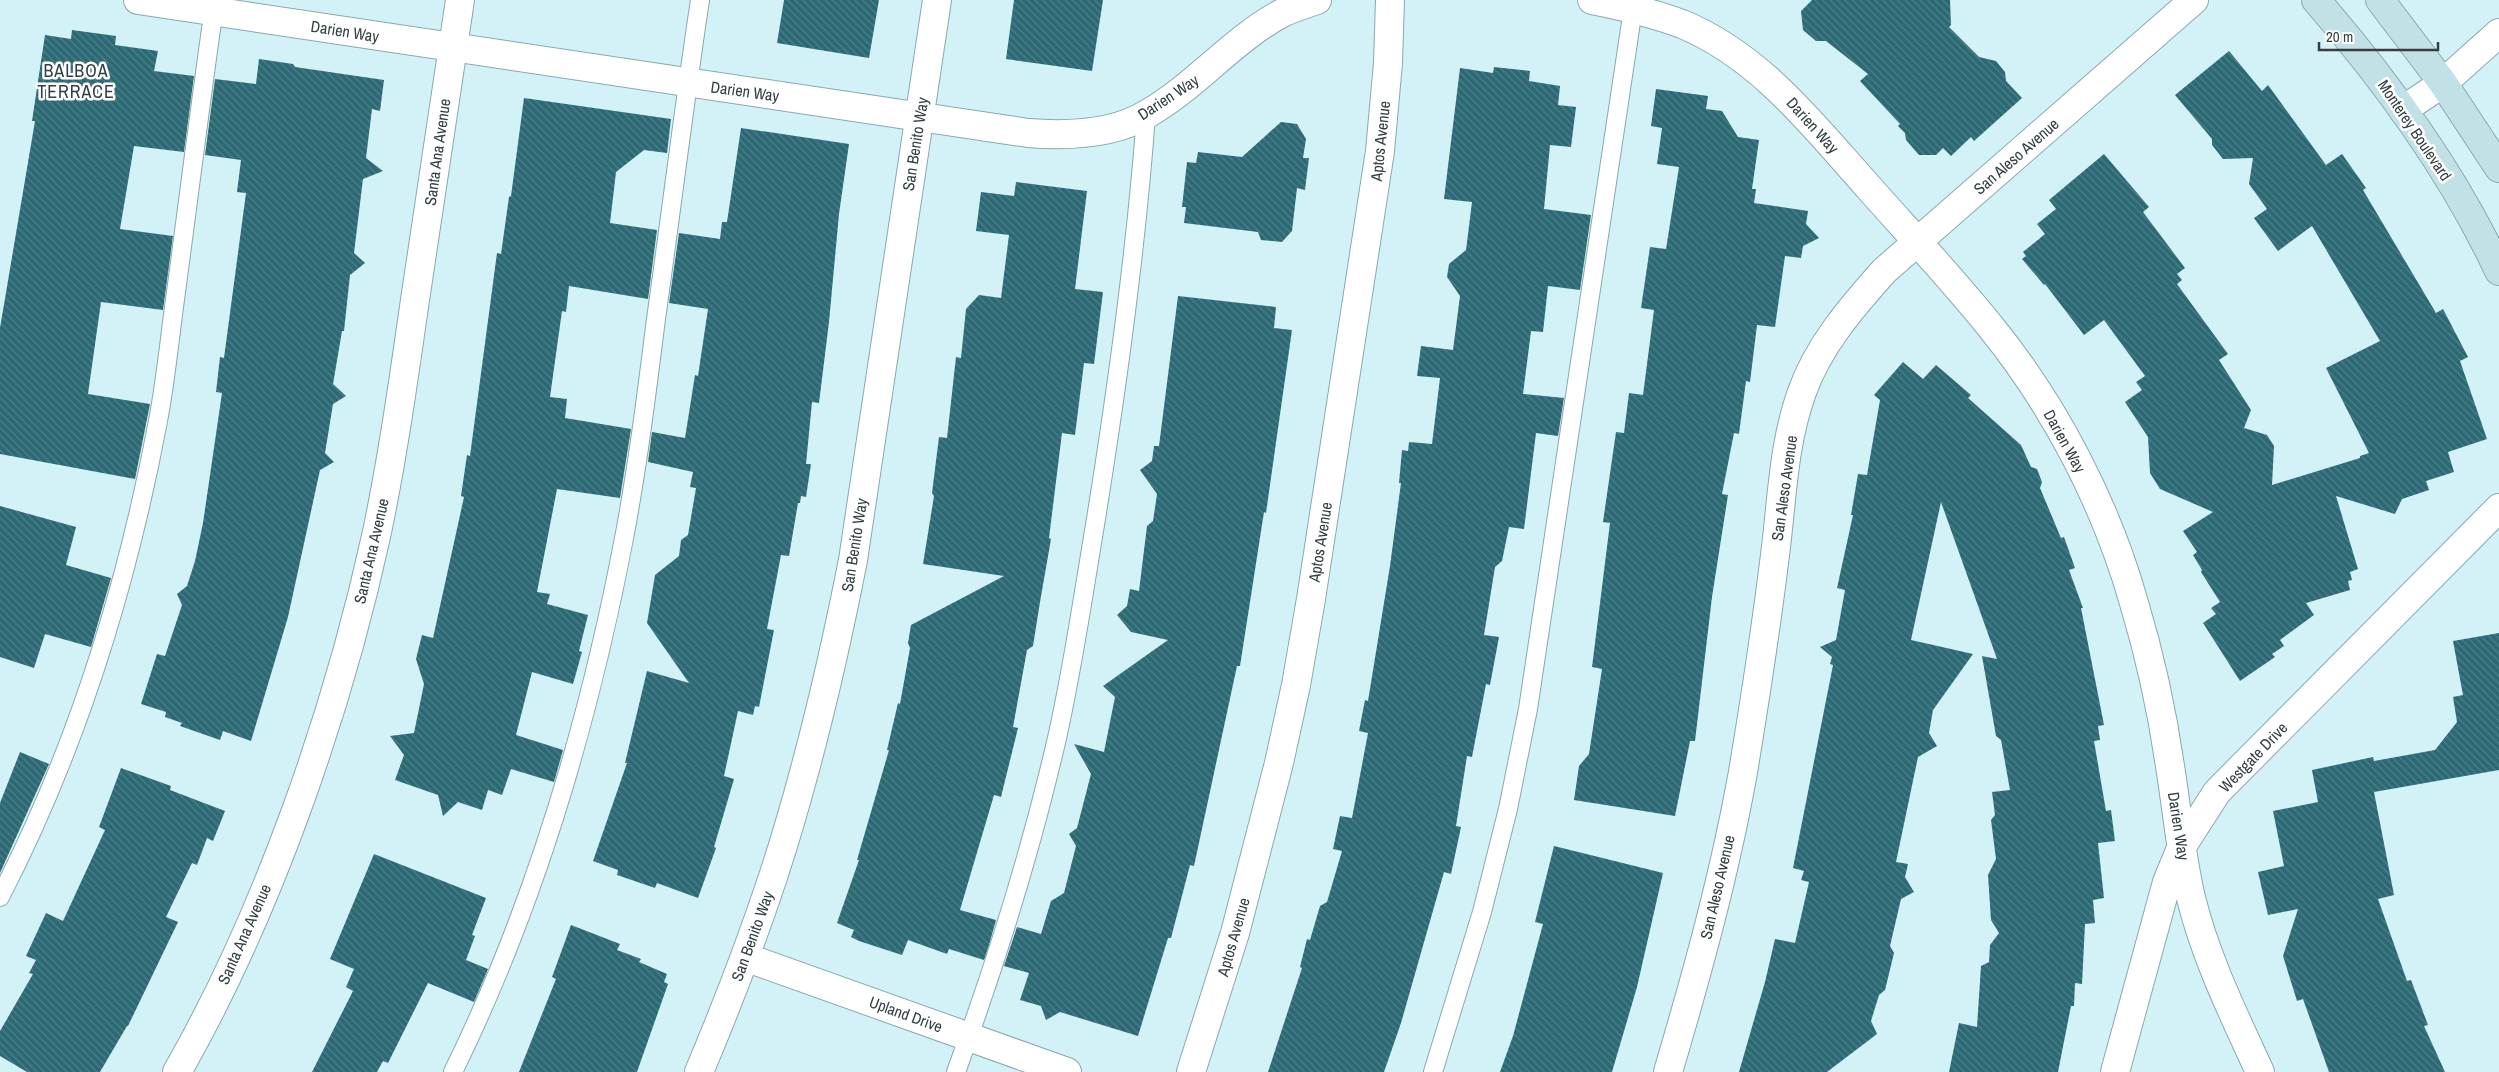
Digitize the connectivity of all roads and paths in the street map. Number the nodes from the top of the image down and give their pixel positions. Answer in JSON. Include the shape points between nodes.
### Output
{"nodes":[{"id":1,"x":138,"y":0,"type":"edge"},
{"id":2,"x":460,"y":0,"type":"edge"},
{"id":3,"x":700,"y":0,"type":"edge"},
{"id":4,"x":937,"y":0,"type":"edge"},
{"id":5,"x":1317,"y":0,"type":"edge"},
{"id":6,"x":1390,"y":0,"type":"edge"},
{"id":7,"x":1592,"y":0,"type":"edge"},
{"id":8,"x":2194,"y":0,"type":"edge"},
{"id":9,"x":2316,"y":0,"type":"edge"},
{"id":10,"x":2380,"y":0,"type":"edge"},
{"id":11,"x":215,"y":6,"type":"edge"},
{"id":12,"x":1633,"y":9,"type":"junction"},
{"id":13,"x":2499,"y":33,"type":"edge"},
{"id":14,"x":453,"y":47,"type":"junction"},
{"id":15,"x":688,"y":82,"type":"junction"},
{"id":16,"x":2443,"y":83,"type":"junction"},
{"id":17,"x":2403,"y":110,"type":"junction"},
{"id":18,"x":1146,"y":115,"type":"junction"},
{"id":19,"x":919,"y":117,"type":"junction"},
{"id":20,"x":2499,"y":168,"type":"edge"},
{"id":21,"x":1917,"y":242,"type":"junction"},
{"id":22,"x":2499,"y":271,"type":"edge"},
{"id":23,"x":2499,"y":508,"type":"edge"},
{"id":24,"x":2181,"y":848,"type":"junction"},
{"id":25,"x":0,"y":897,"type":"edge"},
{"id":26,"x":745,"y":957,"type":"junction"},
{"id":27,"x":969,"y":1037,"type":"junction"},
{"id":28,"x":176,"y":1072,"type":"edge"},
{"id":29,"x":453,"y":1072,"type":"edge"},
{"id":30,"x":699,"y":1072,"type":"edge"},
{"id":31,"x":956,"y":1072,"type":"edge"},
{"id":32,"x":1067,"y":1072,"type":"edge"},
{"id":33,"x":1191,"y":1072,"type":"edge"},
{"id":34,"x":1433,"y":1072,"type":"edge"},
{"id":35,"x":1668,"y":1072,"type":"edge"},
{"id":36,"x":2115,"y":1072,"type":"edge"},
{"id":37,"x":2260,"y":1072,"type":"edge"}],
"edges":[{"from":1,"to":11,"type":"street","name":"Darien Way"},
{"from":2,"to":14,"type":"street","name":"Santa Ana Avenue"},
{"from":3,"to":15,"type":"lane"},
{"from":4,"to":19,"type":"street","name":"San Benito Way"},
{"from":5,"to":18,"type":"street","name":"Darien Way","via":[[1282,13]]},
{"from":6,"to":33,"type":"street","name":"Aptos Avenue","via":[[1380,151],[1296,685],[1235,932]]},
{"from":7,"to":12,"type":"street","name":"Darien Way"},
{"from":8,"to":21,"type":"street","name":"San Aleso Avenue"},
{"from":9,"to":17,"type":"main road","name":"Monterey Boulevard"},
{"from":10,"to":16,"type":"main road"},
{"from":11,"to":14,"type":"street","name":"Darien Way"},
{"from":11,"to":25,"type":"lane","via":[[158,419],[124,576],[49,793]]},
{"from":12,"to":21,"type":"street","name":"Darien Way","via":[[1684,25],[1735,53],[1781,90]]},
{"from":12,"to":34,"type":"lane","via":[[1528,709],[1508,810],[1482,912]]},
{"from":13,"to":16,"type":"street"},
{"from":14,"to":15,"type":"street","name":"Darien Way"},
{"from":14,"to":28,"type":"street","name":"Santa Ana Avenue","via":[[393,448],[355,621],[304,784],[266,885],[228,971]]},
{"from":15,"to":19,"type":"street","name":"Darien Way"},
{"from":15,"to":29,"type":"lane","via":[[638,454],[606,624],[584,715],[537,868]]},
{"from":16,"to":17,"type":"street"},
{"from":16,"to":20,"type":"main road"},
{"from":17,"to":22,"type":"main road","name":"Monterey Boulevard","via":[[2465,205]]},
{"from":18,"to":19,"type":"street","name":"Darien Way","via":[[1104,130],[1066,136]]},
{"from":18,"to":27,"type":"lane","via":[[1140,202],[1110,433],[1078,637],[1057,739],[1032,833]]},
{"from":19,"to":26,"type":"street","name":"San Benito Way","via":[[853,560],[839,633],[798,796]]},
{"from":21,"to":24,"type":"street","name":"Darien Way","via":[[1991,327],[2038,392],[2076,459],[2107,527],[2134,601],[2156,687]]},
{"from":21,"to":35,"type":"street","name":"San Aleso Avenue","via":[[1853,305],[1824,347],[1802,392],[1788,446],[1762,658],[1742,776],[1693,985]]},
{"from":23,"to":24,"type":"street","name":"Westgate Drive","via":[[2218,792]]},
{"from":24,"to":36,"type":"street","name":"Westgate Drive","via":[[2167,882]]},
{"from":24,"to":37,"type":"street","name":"Darien Way","via":[[2207,950]]},
{"from":26,"to":27,"type":"street","name":"Upland Drive"},
{"from":26,"to":30,"type":"street","name":"San Benito Way"},
{"from":27,"to":31,"type":"lane"},
{"from":27,"to":32,"type":"street","name":"Upland Drive"}]}
